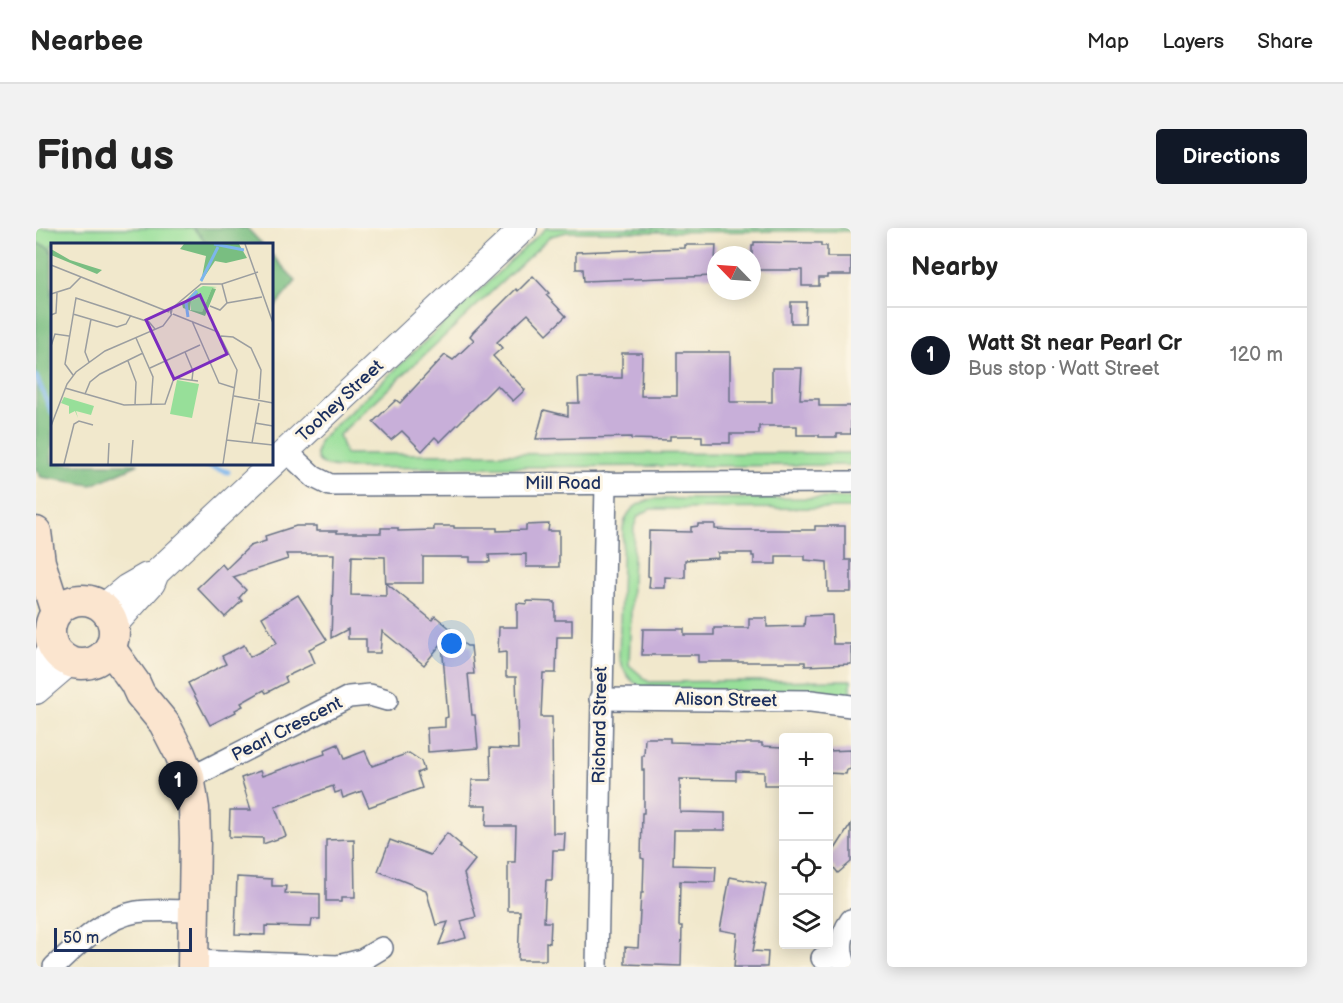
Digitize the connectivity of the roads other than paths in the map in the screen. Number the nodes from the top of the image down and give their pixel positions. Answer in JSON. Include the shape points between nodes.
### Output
{"nodes":[{"id":1,"x":524,"y":228,"type":"edge"},
{"id":2,"x":287,"y":452,"type":"junction"},
{"id":3,"x":273,"y":465,"type":"edge"},
{"id":4,"x":273,"y":465,"type":"edge"},
{"id":5,"x":851,"y":482,"type":"edge"},
{"id":6,"x":606,"y":483,"type":"junction"},
{"id":7,"x":37,"y":535,"type":"edge"},
{"id":8,"x":84,"y":633,"type":"junction"},
{"id":9,"x":36,"y":673,"type":"edge"},
{"id":10,"x":36,"y":690,"type":"edge"},
{"id":11,"x":600,"y":699,"type":"junction"},
{"id":12,"x":387,"y":700,"type":"dead end"},
{"id":13,"x":851,"y":706,"type":"edge"},
{"id":14,"x":189,"y":776,"type":"junction"},
{"id":15,"x":194,"y":911,"type":"junction"},
{"id":16,"x":851,"y":920,"type":"edge"},
{"id":17,"x":381,"y":948,"type":"dead end"},
{"id":18,"x":837,"y":960,"type":"edge"},
{"id":19,"x":193,"y":964,"type":"edge"},
{"id":20,"x":54,"y":967,"type":"edge"},
{"id":21,"x":597,"y":967,"type":"edge"}],
"edges":[{"from":1,"to":2,"type":"street","name":"Toohey Street"},
{"from":2,"to":3,"type":"street","name":"Toohey Street"},
{"from":2,"to":6,"type":"street","name":"Mill Road","via":[[314,477],[330,485]]},
{"from":4,"to":8,"type":"street","name":"Toohey Street","via":[[156,573],[147,588]]},
{"from":5,"to":6,"type":"street","name":"Mill Road"},
{"from":6,"to":11,"type":"street","name":"Richard Street"},
{"from":7,"to":8,"type":"main road","via":[[40,562]]},
{"from":8,"to":9,"type":"street","name":"Toohey Street"},
{"from":8,"to":10,"type":"street","name":"Toohey Street"},
{"from":8,"to":14,"type":"main road","via":[[117,682],[140,694],[164,723]]},
{"from":11,"to":13,"type":"street","name":"Alison Street","via":[[811,701]]},
{"from":11,"to":21,"type":"street","name":"Richard Street"},
{"from":12,"to":14,"type":"street","name":"Pearl Crescent","via":[[370,695],[349,697]]},
{"from":14,"to":15,"type":"main road","via":[[194,808]]},
{"from":15,"to":19,"type":"main road"},
{"from":15,"to":20,"type":"street","via":[[141,912],[120,917],[83,939]]},
{"from":16,"to":18,"type":"street"},
{"from":17,"to":19,"type":"street","via":[[347,965]]}]}
